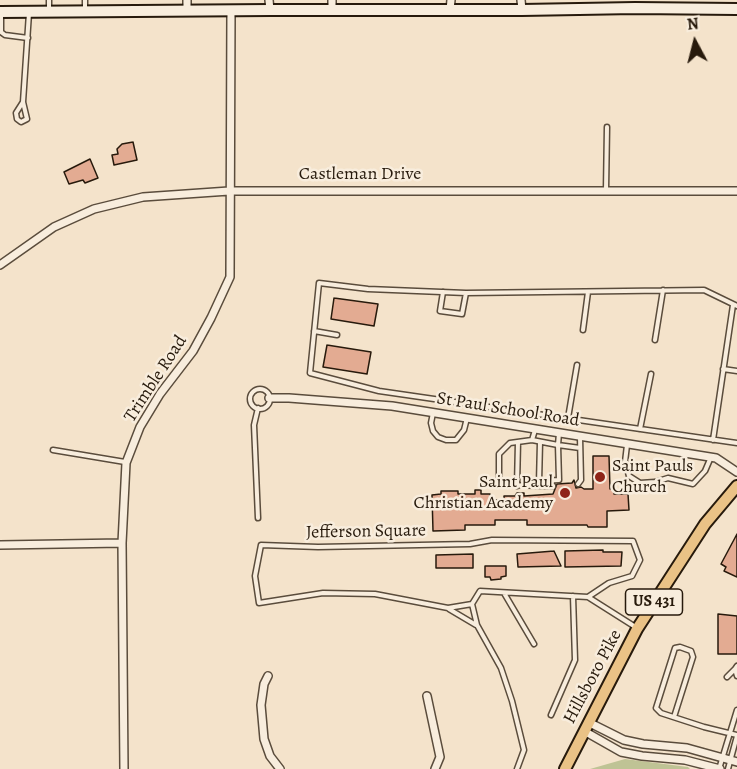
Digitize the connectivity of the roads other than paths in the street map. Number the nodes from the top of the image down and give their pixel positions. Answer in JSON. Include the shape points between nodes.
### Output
{"nodes":[{"id":1,"x":49,"y":0,"type":"edge"},
{"id":2,"x":635,"y":4,"type":"edge"},
{"id":3,"x":722,"y":4,"type":"edge"},
{"id":4,"x":187,"y":5,"type":"edge"},
{"id":5,"x":269,"y":5,"type":"edge"},
{"id":6,"x":327,"y":5,"type":"edge"},
{"id":7,"x":451,"y":5,"type":"edge"},
{"id":8,"x":521,"y":5,"type":"edge"},
{"id":9,"x":85,"y":6,"type":"edge"},
{"id":10,"x":737,"y":9,"type":"edge"},
{"id":11,"x":231,"y":10,"type":"junction"},
{"id":12,"x":1,"y":12,"type":"edge"},
{"id":13,"x":29,"y":12,"type":"junction"},
{"id":14,"x":49,"y":12,"type":"junction"},
{"id":15,"x":28,"y":38,"type":"junction"},
{"id":16,"x":23,"y":102,"type":"junction"},
{"id":17,"x":607,"y":127,"type":"dead end"},
{"id":18,"x":606,"y":190,"type":"junction"},
{"id":19,"x":230,"y":191,"type":"junction"},
{"id":20,"x":737,"y":191,"type":"edge"},
{"id":21,"x":0,"y":265,"type":"edge"},
{"id":22,"x":663,"y":290,"type":"junction"},
{"id":23,"x":443,"y":292,"type":"junction"},
{"id":24,"x":588,"y":292,"type":"junction"},
{"id":25,"x":466,"y":293,"type":"junction"},
{"id":26,"x":735,"y":306,"type":"edge"},
{"id":27,"x":583,"y":330,"type":"dead end"},
{"id":28,"x":314,"y":331,"type":"junction"},
{"id":29,"x":338,"y":335,"type":"dead end"},
{"id":30,"x":655,"y":340,"type":"dead end"},
{"id":31,"x":576,"y":365,"type":"dead end"},
{"id":32,"x":723,"y":369,"type":"junction"},
{"id":33,"x":737,"y":371,"type":"edge"},
{"id":34,"x":651,"y":374,"type":"dead end"},
{"id":35,"x":269,"y":398,"type":"junction"},
{"id":36,"x":258,"y":408,"type":"junction"},
{"id":37,"x":433,"y":413,"type":"junction"},
{"id":38,"x":467,"y":418,"type":"junction"},
{"id":39,"x":568,"y":418,"type":"junction"},
{"id":40,"x":640,"y":429,"type":"junction"},
{"id":41,"x":536,"y":430,"type":"junction"},
{"id":42,"x":559,"y":433,"type":"junction"},
{"id":43,"x":580,"y":437,"type":"junction"},
{"id":44,"x":532,"y":440,"type":"junction"},
{"id":45,"x":713,"y":440,"type":"junction"},
{"id":46,"x":518,"y":442,"type":"junction"},
{"id":47,"x":540,"y":442,"type":"junction"},
{"id":48,"x":737,"y":443,"type":"edge"},
{"id":49,"x":627,"y":444,"type":"junction"},
{"id":50,"x":558,"y":445,"type":"junction"},
{"id":51,"x":580,"y":447,"type":"junction"},
{"id":52,"x":53,"y":450,"type":"dead end"},
{"id":53,"x":711,"y":457,"type":"junction"},
{"id":54,"x":126,"y":463,"type":"junction"},
{"id":55,"x":737,"y":472,"type":"edge"},
{"id":56,"x":539,"y":484,"type":"junction"},
{"id":57,"x":578,"y":484,"type":"dead end"},
{"id":58,"x":518,"y":486,"type":"junction"},
{"id":59,"x":553,"y":486,"type":"dead end"},
{"id":60,"x":737,"y":486,"type":"edge"},
{"id":61,"x":258,"y":518,"type":"dead end"},
{"id":62,"x":122,"y":543,"type":"junction"},
{"id":63,"x":0,"y":545,"type":"edge"},
{"id":64,"x":504,"y":592,"type":"junction"},
{"id":65,"x":573,"y":596,"type":"junction"},
{"id":66,"x":588,"y":597,"type":"junction"},
{"id":67,"x":472,"y":604,"type":"junction"},
{"id":68,"x":448,"y":608,"type":"junction"},
{"id":69,"x":477,"y":626,"type":"junction"},
{"id":70,"x":638,"y":628,"type":"junction"},
{"id":71,"x":534,"y":644,"type":"dead end"},
{"id":72,"x":736,"y":668,"type":"edge"},
{"id":73,"x":268,"y":676,"type":"dead end"},
{"id":74,"x":737,"y":676,"type":"edge"},
{"id":75,"x":727,"y":677,"type":"dead end"},
{"id":76,"x":427,"y":696,"type":"dead end"},
{"id":77,"x":737,"y":710,"type":"edge"},
{"id":78,"x":551,"y":714,"type":"dead end"},
{"id":79,"x":674,"y":717,"type":"junction"},
{"id":80,"x":586,"y":726,"type":"junction"},
{"id":81,"x":730,"y":733,"type":"junction"},
{"id":82,"x":737,"y":735,"type":"edge"},
{"id":83,"x":722,"y":757,"type":"junction"},
{"id":84,"x":734,"y":761,"type":"edge"},
{"id":85,"x":124,"y":769,"type":"edge"},
{"id":86,"x":280,"y":769,"type":"edge"},
{"id":87,"x":435,"y":769,"type":"edge"},
{"id":88,"x":517,"y":769,"type":"edge"},
{"id":89,"x":565,"y":769,"type":"edge"},
{"id":90,"x":719,"y":769,"type":"edge"},
{"id":91,"x":728,"y":769,"type":"edge"}],
"edges":[{"from":1,"to":14,"type":"lane"},
{"from":2,"to":3,"type":"street"},
{"from":2,"to":8,"type":"street"},
{"from":3,"to":10,"type":"street"},
{"from":4,"to":9,"type":"street"},
{"from":4,"to":11,"type":"street"},
{"from":5,"to":6,"type":"street"},
{"from":5,"to":11,"type":"street"},
{"from":6,"to":7,"type":"street"},
{"from":7,"to":8,"type":"street"},
{"from":9,"to":14,"type":"street"},
{"from":11,"to":19,"type":"street","name":"Trimble Road"},
{"from":12,"to":13,"type":"street"},
{"from":12,"to":15,"type":"lane","via":[[1,32]]},
{"from":13,"to":14,"type":"street"},
{"from":13,"to":15,"type":"lane"},
{"from":15,"to":16,"type":"lane"},
{"from":16,"to":16,"type":"lane","via":[[27,119],[21,122],[16,113]]},
{"from":17,"to":18,"type":"lane"},
{"from":18,"to":19,"type":"street","name":"Castleman Drive"},
{"from":18,"to":20,"type":"street","name":"Castleman Drive"},
{"from":19,"to":21,"type":"street","name":"Castleman Drive","via":[[143,196],[94,209],[54,227]]},
{"from":19,"to":54,"type":"street","name":"Trimble Road","via":[[230,277],[193,351],[141,427]]},
{"from":22,"to":24,"type":"lane"},
{"from":22,"to":26,"type":"lane","via":[[704,290]]},
{"from":22,"to":30,"type":"lane"},
{"from":23,"to":25,"type":"lane"},
{"from":23,"to":25,"type":"lane","via":[[440,310],[462,314]]},
{"from":23,"to":28,"type":"lane","via":[[319,283]]},
{"from":24,"to":25,"type":"lane"},
{"from":24,"to":27,"type":"lane"},
{"from":26,"to":32,"type":"lane"},
{"from":28,"to":29,"type":"lane"},
{"from":28,"to":39,"type":"lane","via":[[310,373],[379,391]]},
{"from":31,"to":39,"type":"lane"},
{"from":32,"to":33,"type":"lane"},
{"from":32,"to":45,"type":"lane"},
{"from":34,"to":40,"type":"lane"},
{"from":35,"to":36,"type":"lane","via":[[267,405]]},
{"from":35,"to":36,"type":"lane","via":[[263,390],[254,391],[250,401]]},
{"from":35,"to":37,"type":"street","name":"St Paul School Road","via":[[381,405]]},
{"from":36,"to":61,"type":"lane","via":[[254,425]]},
{"from":37,"to":38,"type":"street","name":"St Paul School Road"},
{"from":37,"to":38,"type":"lane","via":[[433,431],[446,440],[456,440]]},
{"from":38,"to":41,"type":"street","name":"St Paul School Road"},
{"from":39,"to":40,"type":"lane"},
{"from":40,"to":45,"type":"lane"},
{"from":41,"to":42,"type":"street","name":"St Paul School Road"},
{"from":41,"to":44,"type":"lane"},
{"from":42,"to":43,"type":"street","name":"St Paul School Road"},
{"from":42,"to":50,"type":"lane"},
{"from":43,"to":49,"type":"street","name":"St Paul School Road"},
{"from":43,"to":51,"type":"lane"},
{"from":44,"to":46,"type":"lane"},
{"from":44,"to":47,"type":"lane"},
{"from":45,"to":48,"type":"lane"},
{"from":46,"to":58,"type":"lane"},
{"from":46,"to":58,"type":"lane","via":[[510,443],[500,454],[498,470],[499,485]]},
{"from":47,"to":50,"type":"lane"},
{"from":47,"to":56,"type":"lane"},
{"from":49,"to":53,"type":"street","name":"St Paul School Road"},
{"from":49,"to":53,"type":"lane","via":[[625,462],[629,476],[640,483],[668,478],[693,484]]},
{"from":50,"to":51,"type":"lane"},
{"from":50,"to":56,"type":"lane","via":[[559,480]]},
{"from":51,"to":57,"type":"lane"},
{"from":52,"to":54,"type":"lane"},
{"from":53,"to":55,"type":"street","name":"St Paul School Road"},
{"from":54,"to":62,"type":"street","name":"Trimble Road"},
{"from":56,"to":58,"type":"lane"},
{"from":56,"to":59,"type":"lane"},
{"from":60,"to":70,"type":"main road","name":"Hillsboro Pike","number":"US 431","via":[[705,524]]},
{"from":62,"to":63,"type":"street"},
{"from":62,"to":85,"type":"street","name":"Trimble Road"},
{"from":64,"to":65,"type":"lane","name":"Jefferson Square"},
{"from":64,"to":67,"type":"lane","name":"Jefferson Square","via":[[480,591]]},
{"from":64,"to":71,"type":"lane"},
{"from":65,"to":66,"type":"lane","name":"Jefferson Square"},
{"from":65,"to":78,"type":"lane","via":[[575,660]]},
{"from":66,"to":68,"type":"lane","name":"Jefferson Square","via":[[609,583],[632,576],[640,560],[633,541],[261,545],[255,576],[259,603],[323,593],[375,594]]},
{"from":66,"to":70,"type":"lane","name":"Jefferson Square"},
{"from":67,"to":68,"type":"lane","name":"Jefferson Square"},
{"from":67,"to":69,"type":"lane","name":"Jefferson Square"},
{"from":68,"to":69,"type":"lane","name":"Jefferson Square"},
{"from":69,"to":88,"type":"lane","name":"Jefferson Square","via":[[501,668],[512,701],[524,750]]},
{"from":70,"to":80,"type":"main road","name":"Hillsboro Pike","number":"US 431"},
{"from":72,"to":74,"type":"lane"},
{"from":72,"to":75,"type":"lane"},
{"from":73,"to":86,"type":"street","via":[[261,705],[264,739]]},
{"from":76,"to":87,"type":"street","via":[[440,757]]},
{"from":77,"to":81,"type":"lane"},
{"from":79,"to":79,"type":"lane","via":[[656,708],[675,648],[680,647],[691,651],[693,657]]},
{"from":79,"to":81,"type":"lane"},
{"from":80,"to":83,"type":"street","via":[[634,743],[687,748]]},
{"from":80,"to":89,"type":"main road","name":"Hillsboro Pike","number":"US 431"},
{"from":80,"to":90,"type":"street","via":[[621,752],[685,760]]},
{"from":81,"to":82,"type":"lane"},
{"from":81,"to":83,"type":"lane"},
{"from":82,"to":84,"type":"lane"},
{"from":83,"to":84,"type":"street"},
{"from":83,"to":90,"type":"lane"},
{"from":84,"to":91,"type":"lane"}]}
